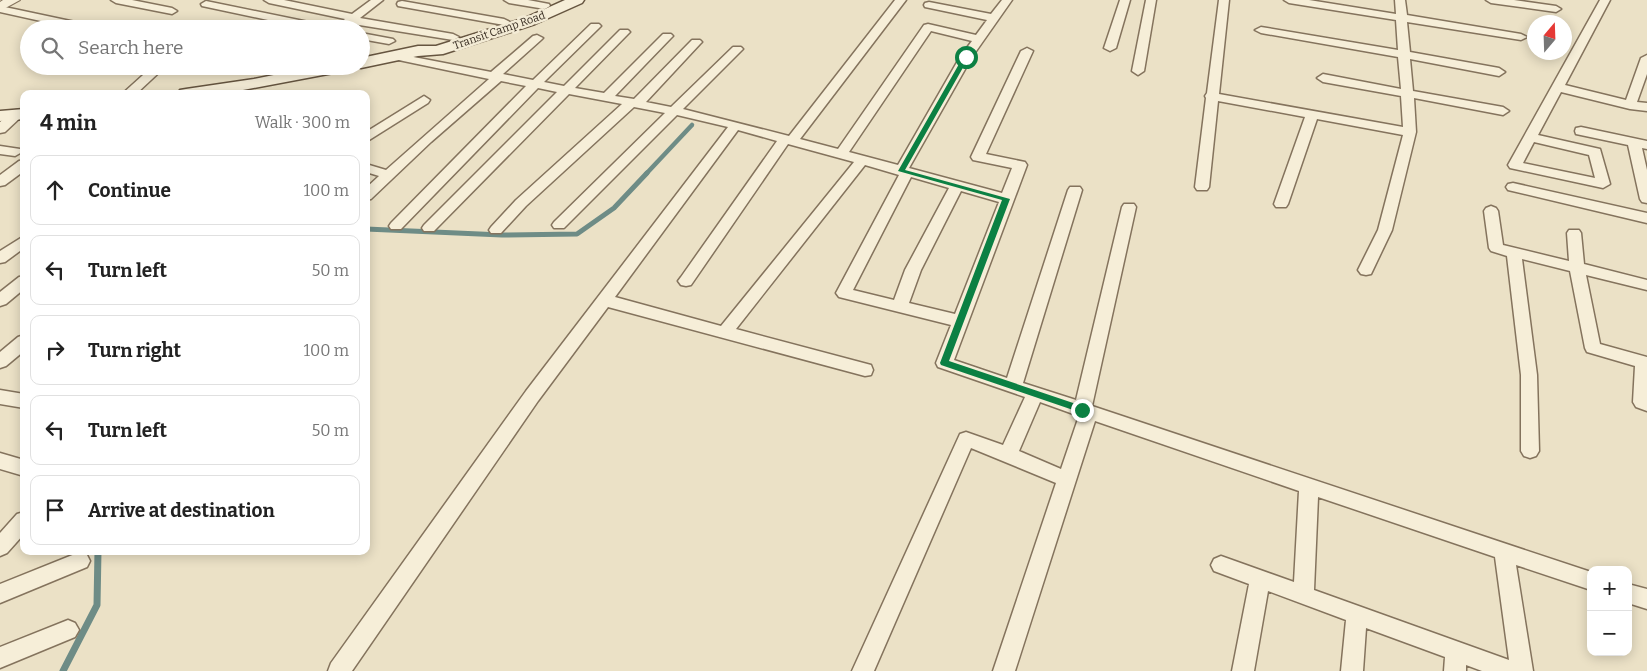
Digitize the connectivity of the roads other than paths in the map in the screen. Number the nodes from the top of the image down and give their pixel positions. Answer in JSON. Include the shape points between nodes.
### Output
{"nodes":[{"id":1,"x":13,"y":0,"type":"edge"},
{"id":2,"x":116,"y":0,"type":"edge"},
{"id":3,"x":269,"y":0,"type":"edge"},
{"id":4,"x":378,"y":0,"type":"edge"},
{"id":5,"x":509,"y":0,"type":"edge"},
{"id":6,"x":577,"y":0,"type":"edge"},
{"id":7,"x":901,"y":0,"type":"edge"},
{"id":8,"x":1007,"y":0,"type":"edge"},
{"id":9,"x":1125,"y":0,"type":"edge"},
{"id":10,"x":1151,"y":0,"type":"edge"},
{"id":11,"x":1224,"y":0,"type":"edge"},
{"id":12,"x":1289,"y":0,"type":"edge"},
{"id":13,"x":1400,"y":0,"type":"edge"},
{"id":14,"x":1491,"y":0,"type":"edge"},
{"id":15,"x":1605,"y":0,"type":"edge"},
{"id":16,"x":552,"y":3,"type":"edge"},
{"id":17,"x":206,"y":4,"type":"dead end"},
{"id":18,"x":402,"y":4,"type":"dead end"},
{"id":19,"x":929,"y":5,"type":"dead end"},
{"id":20,"x":0,"y":8,"type":"edge"},
{"id":21,"x":1556,"y":9,"type":"dead end"},
{"id":22,"x":172,"y":11,"type":"dead end"},
{"id":23,"x":994,"y":18,"type":"junction"},
{"id":24,"x":1402,"y":18,"type":"junction"},
{"id":25,"x":353,"y":19,"type":"junction"},
{"id":26,"x":54,"y":20,"type":"edge"},
{"id":27,"x":284,"y":20,"type":"edge"},
{"id":28,"x":359,"y":20,"type":"edge"},
{"id":29,"x":370,"y":22,"type":"edge"},
{"id":30,"x":504,"y":22,"type":"junction"},
{"id":31,"x":595,"y":26,"type":"dead end"},
{"id":32,"x":1261,"y":30,"type":"dead end"},
{"id":33,"x":624,"y":32,"type":"dead end"},
{"id":34,"x":667,"y":36,"type":"dead end"},
{"id":35,"x":453,"y":37,"type":"junction"},
{"id":36,"x":1521,"y":37,"type":"dead end"},
{"id":37,"x":537,"y":38,"type":"dead end"},
{"id":38,"x":980,"y":39,"type":"junction"},
{"id":39,"x":370,"y":40,"type":"edge"},
{"id":40,"x":696,"y":42,"type":"dead end"},
{"id":41,"x":1110,"y":48,"type":"dead end"},
{"id":42,"x":391,"y":49,"type":"junction"},
{"id":43,"x":737,"y":49,"type":"dead end"},
{"id":44,"x":418,"y":51,"type":"junction"},
{"id":45,"x":1027,"y":51,"type":"dead end"},
{"id":46,"x":1404,"y":54,"type":"junction"},
{"id":47,"x":1647,"y":58,"type":"edge"},
{"id":48,"x":370,"y":59,"type":"edge"},
{"id":49,"x":1138,"y":71,"type":"dead end"},
{"id":50,"x":1499,"y":72,"type":"dead end"},
{"id":51,"x":150,"y":75,"type":"edge"},
{"id":52,"x":274,"y":75,"type":"edge"},
{"id":53,"x":495,"y":76,"type":"junction"},
{"id":54,"x":1323,"y":78,"type":"dead end"},
{"id":55,"x":535,"y":84,"type":"junction"},
{"id":56,"x":1557,"y":87,"type":"junction"},
{"id":57,"x":133,"y":90,"type":"edge"},
{"id":58,"x":205,"y":90,"type":"edge"},
{"id":59,"x":566,"y":90,"type":"junction"},
{"id":60,"x":1407,"y":94,"type":"junction"},
{"id":61,"x":1212,"y":96,"type":"junction"},
{"id":62,"x":606,"y":98,"type":"junction"},
{"id":63,"x":424,"y":100,"type":"dead end"},
{"id":64,"x":634,"y":103,"type":"junction"},
{"id":65,"x":1630,"y":105,"type":"junction"},
{"id":66,"x":1647,"y":107,"type":"edge"},
{"id":67,"x":1502,"y":111,"type":"dead end"},
{"id":68,"x":675,"y":112,"type":"junction"},
{"id":69,"x":13,"y":115,"type":"edge"},
{"id":70,"x":1312,"y":116,"type":"junction"},
{"id":71,"x":736,"y":126,"type":"junction"},
{"id":72,"x":0,"y":129,"type":"edge"},
{"id":73,"x":1580,"y":131,"type":"dead end"},
{"id":74,"x":1410,"y":132,"type":"junction"},
{"id":75,"x":370,"y":135,"type":"edge"},
{"id":76,"x":1530,"y":137,"type":"junction"},
{"id":77,"x":788,"y":140,"type":"junction"},
{"id":78,"x":1640,"y":144,"type":"edge"},
{"id":79,"x":0,"y":150,"type":"edge"},
{"id":80,"x":15,"y":152,"type":"dead end"},
{"id":81,"x":842,"y":154,"type":"junction"},
{"id":82,"x":862,"y":160,"type":"junction"},
{"id":83,"x":20,"y":167,"type":"edge"},
{"id":84,"x":370,"y":169,"type":"edge"},
{"id":85,"x":904,"y":171,"type":"junction"},
{"id":86,"x":389,"y":175,"type":"junction"},
{"id":87,"x":0,"y":182,"type":"edge"},
{"id":88,"x":957,"y":186,"type":"junction"},
{"id":89,"x":1202,"y":187,"type":"dead end"},
{"id":90,"x":1513,"y":187,"type":"dead end"},
{"id":91,"x":1075,"y":190,"type":"dead end"},
{"id":92,"x":370,"y":192,"type":"edge"},
{"id":93,"x":1006,"y":199,"type":"junction"},
{"id":94,"x":1647,"y":199,"type":"edge"},
{"id":95,"x":1281,"y":204,"type":"dead end"},
{"id":96,"x":1129,"y":207,"type":"dead end"},
{"id":97,"x":1492,"y":211,"type":"dead end"},
{"id":98,"x":1647,"y":218,"type":"edge"},
{"id":99,"x":559,"y":225,"type":"dead end"},
{"id":100,"x":396,"y":226,"type":"dead end"},
{"id":101,"x":429,"y":228,"type":"dead end"},
{"id":102,"x":496,"y":230,"type":"dead end"},
{"id":103,"x":1574,"y":233,"type":"dead end"},
{"id":104,"x":20,"y":244,"type":"edge"},
{"id":105,"x":1514,"y":252,"type":"junction"},
{"id":106,"x":0,"y":258,"type":"edge"},
{"id":107,"x":1577,"y":268,"type":"junction"},
{"id":108,"x":1366,"y":270,"type":"dead end"},
{"id":109,"x":686,"y":281,"type":"dead end"},
{"id":110,"x":20,"y":284,"type":"edge"},
{"id":111,"x":1647,"y":285,"type":"edge"},
{"id":112,"x":0,"y":300,"type":"edge"},
{"id":113,"x":604,"y":300,"type":"junction"},
{"id":114,"x":900,"y":306,"type":"junction"},
{"id":115,"x":960,"y":321,"type":"junction"},
{"id":116,"x":725,"y":332,"type":"junction"},
{"id":117,"x":20,"y":344,"type":"edge"},
{"id":118,"x":0,"y":362,"type":"edge"},
{"id":119,"x":1646,"y":362,"type":"edge"},
{"id":120,"x":865,"y":370,"type":"dead end"},
{"id":121,"x":1013,"y":386,"type":"junction"},
{"id":122,"x":1035,"y":394,"type":"junction"},
{"id":123,"x":0,"y":397,"type":"edge"},
{"id":124,"x":20,"y":400,"type":"edge"},
{"id":125,"x":1647,"y":404,"type":"edge"},
{"id":126,"x":1085,"y":411,"type":"junction"},
{"id":127,"x":1530,"y":451,"type":"dead end"},
{"id":128,"x":1008,"y":455,"type":"junction"},
{"id":129,"x":0,"y":461,"type":"edge"},
{"id":130,"x":20,"y":467,"type":"edge"},
{"id":131,"x":1067,"y":479,"type":"junction"},
{"id":132,"x":1309,"y":486,"type":"junction"},
{"id":133,"x":20,"y":524,"type":"edge"},
{"id":134,"x":0,"y":547,"type":"edge"},
{"id":135,"x":1504,"y":552,"type":"junction"},
{"id":136,"x":80,"y":561,"type":"dead end"},
{"id":137,"x":1221,"y":565,"type":"dead end"},
{"id":138,"x":1260,"y":580,"type":"junction"},
{"id":139,"x":1587,"y":580,"type":"edge"},
{"id":140,"x":0,"y":594,"type":"edge"},
{"id":141,"x":1632,"y":594,"type":"edge"},
{"id":142,"x":1304,"y":595,"type":"junction"},
{"id":143,"x":1647,"y":599,"type":"edge"},
{"id":144,"x":1357,"y":615,"type":"junction"},
{"id":145,"x":68,"y":630,"type":"dead end"},
{"id":146,"x":5,"y":661,"type":"edge"},
{"id":147,"x":1455,"y":661,"type":"edge"},
{"id":148,"x":339,"y":671,"type":"edge"},
{"id":149,"x":863,"y":671,"type":"edge"},
{"id":150,"x":1004,"y":671,"type":"edge"},
{"id":151,"x":1243,"y":671,"type":"edge"},
{"id":152,"x":1352,"y":671,"type":"edge"},
{"id":153,"x":1511,"y":671,"type":"edge"},
{"id":154,"x":1522,"y":671,"type":"edge"}],
"edges":[{"from":1,"to":20,"type":"street"},
{"from":2,"to":22,"type":"street"},
{"from":3,"to":25,"type":"street"},
{"from":4,"to":25,"type":"street"},
{"from":5,"to":16,"type":"street"},
{"from":6,"to":44,"type":"main road","name":"Transit Camp Road","via":[[488,35],[437,51]]},
{"from":7,"to":77,"type":"street"},
{"from":8,"to":23,"type":"street"},
{"from":9,"to":41,"type":"street"},
{"from":10,"to":49,"type":"street"},
{"from":11,"to":61,"type":"street"},
{"from":12,"to":24,"type":"street"},
{"from":13,"to":24,"type":"street"},
{"from":14,"to":21,"type":"street"},
{"from":15,"to":56,"type":"street"},
{"from":16,"to":30,"type":"main road","name":"Transit Camp Road"},
{"from":17,"to":27,"type":"street"},
{"from":18,"to":30,"type":"street"},
{"from":19,"to":23,"type":"street"},
{"from":20,"to":26,"type":"street"},
{"from":23,"to":38,"type":"street"},
{"from":24,"to":36,"type":"street"},
{"from":24,"to":46,"type":"street"},
{"from":25,"to":28,"type":"street"},
{"from":29,"to":35,"type":"street"},
{"from":30,"to":35,"type":"main road","name":"Transit Camp Road"},
{"from":31,"to":55,"type":"street"},
{"from":32,"to":46,"type":"street"},
{"from":33,"to":59,"type":"street"},
{"from":34,"to":62,"type":"street"},
{"from":35,"to":44,"type":"main road","name":"Transit Camp Road"},
{"from":37,"to":53,"type":"street"},
{"from":38,"to":81,"type":"street","via":[[928,27]]},
{"from":38,"to":85,"type":"street","via":[[966,57]]},
{"from":39,"to":42,"type":"street"},
{"from":40,"to":64,"type":"street"},
{"from":42,"to":44,"type":"main road","name":"Transit Camp Road"},
{"from":42,"to":48,"type":"main road","name":"Transit Camp Road"},
{"from":42,"to":53,"type":"street"},
{"from":43,"to":68,"type":"street"},
{"from":45,"to":93,"type":"street","via":[[978,157],[1020,165]]},
{"from":46,"to":50,"type":"street"},
{"from":46,"to":60,"type":"street"},
{"from":47,"to":65,"type":"street"},
{"from":51,"to":57,"type":"street"},
{"from":52,"to":58,"type":"main road"},
{"from":53,"to":55,"type":"street"},
{"from":53,"to":86,"type":"street"},
{"from":54,"to":60,"type":"street"},
{"from":55,"to":59,"type":"street"},
{"from":55,"to":100,"type":"street"},
{"from":56,"to":65,"type":"street"},
{"from":56,"to":76,"type":"street"},
{"from":59,"to":62,"type":"street"},
{"from":59,"to":101,"type":"street"},
{"from":60,"to":67,"type":"street"},
{"from":60,"to":74,"type":"street"},
{"from":61,"to":70,"type":"street"},
{"from":61,"to":89,"type":"street"},
{"from":62,"to":64,"type":"street"},
{"from":63,"to":75,"type":"street"},
{"from":64,"to":68,"type":"street"},
{"from":64,"to":102,"type":"street","via":[[521,203]]},
{"from":65,"to":66,"type":"street"},
{"from":68,"to":71,"type":"street"},
{"from":68,"to":99,"type":"street"},
{"from":69,"to":72,"type":"street"},
{"from":70,"to":74,"type":"street"},
{"from":70,"to":95,"type":"street"},
{"from":71,"to":77,"type":"street"},
{"from":71,"to":113,"type":"street"},
{"from":73,"to":78,"type":"street"},
{"from":74,"to":108,"type":"street","via":[[1385,230]]},
{"from":76,"to":76,"type":"street","via":[[1515,165],[1604,184],[1595,152]]},
{"from":77,"to":81,"type":"street"},
{"from":77,"to":109,"type":"street"},
{"from":78,"to":94,"type":"street"},
{"from":79,"to":80,"type":"street"},
{"from":81,"to":82,"type":"street"},
{"from":82,"to":85,"type":"street"},
{"from":82,"to":116,"type":"street"},
{"from":83,"to":87,"type":"street"},
{"from":84,"to":86,"type":"street"},
{"from":85,"to":88,"type":"street"},
{"from":85,"to":114,"type":"street","via":[[844,293]]},
{"from":86,"to":92,"type":"street"},
{"from":88,"to":93,"type":"street"},
{"from":88,"to":114,"type":"street","via":[[913,270]]},
{"from":90,"to":98,"type":"street"},
{"from":91,"to":121,"type":"street"},
{"from":93,"to":115,"type":"street"},
{"from":96,"to":126,"type":"street"},
{"from":97,"to":105,"type":"street","via":[[1496,248]]},
{"from":103,"to":107,"type":"street"},
{"from":104,"to":106,"type":"street"},
{"from":105,"to":107,"type":"street"},
{"from":105,"to":127,"type":"street","via":[[1529,375]]},
{"from":107,"to":111,"type":"street"},
{"from":107,"to":119,"type":"street","via":[[1593,348]]},
{"from":110,"to":112,"type":"street"},
{"from":113,"to":116,"type":"street"},
{"from":113,"to":148,"type":"street","via":[[532,396]]},
{"from":114,"to":115,"type":"street"},
{"from":115,"to":121,"type":"street","via":[[944,363]]},
{"from":116,"to":120,"type":"street"},
{"from":117,"to":118,"type":"street"},
{"from":119,"to":125,"type":"street","via":[[1642,402]]},
{"from":121,"to":122,"type":"street"},
{"from":122,"to":126,"type":"street"},
{"from":122,"to":128,"type":"street"},
{"from":123,"to":124,"type":"street"},
{"from":126,"to":131,"type":"street"},
{"from":126,"to":132,"type":"street"},
{"from":128,"to":131,"type":"street"},
{"from":128,"to":149,"type":"street","via":[[966,439]]},
{"from":129,"to":130,"type":"street"},
{"from":131,"to":150,"type":"street"},
{"from":132,"to":135,"type":"street"},
{"from":132,"to":142,"type":"street"},
{"from":133,"to":134,"type":"street"},
{"from":135,"to":139,"type":"street"},
{"from":135,"to":154,"type":"street"},
{"from":136,"to":140,"type":"street"},
{"from":137,"to":138,"type":"street"},
{"from":138,"to":142,"type":"street"},
{"from":138,"to":151,"type":"street"},
{"from":141,"to":143,"type":"street"},
{"from":142,"to":144,"type":"street"},
{"from":144,"to":147,"type":"street"},
{"from":144,"to":152,"type":"street"},
{"from":145,"to":146,"type":"street"},
{"from":147,"to":153,"type":"street"}]}
